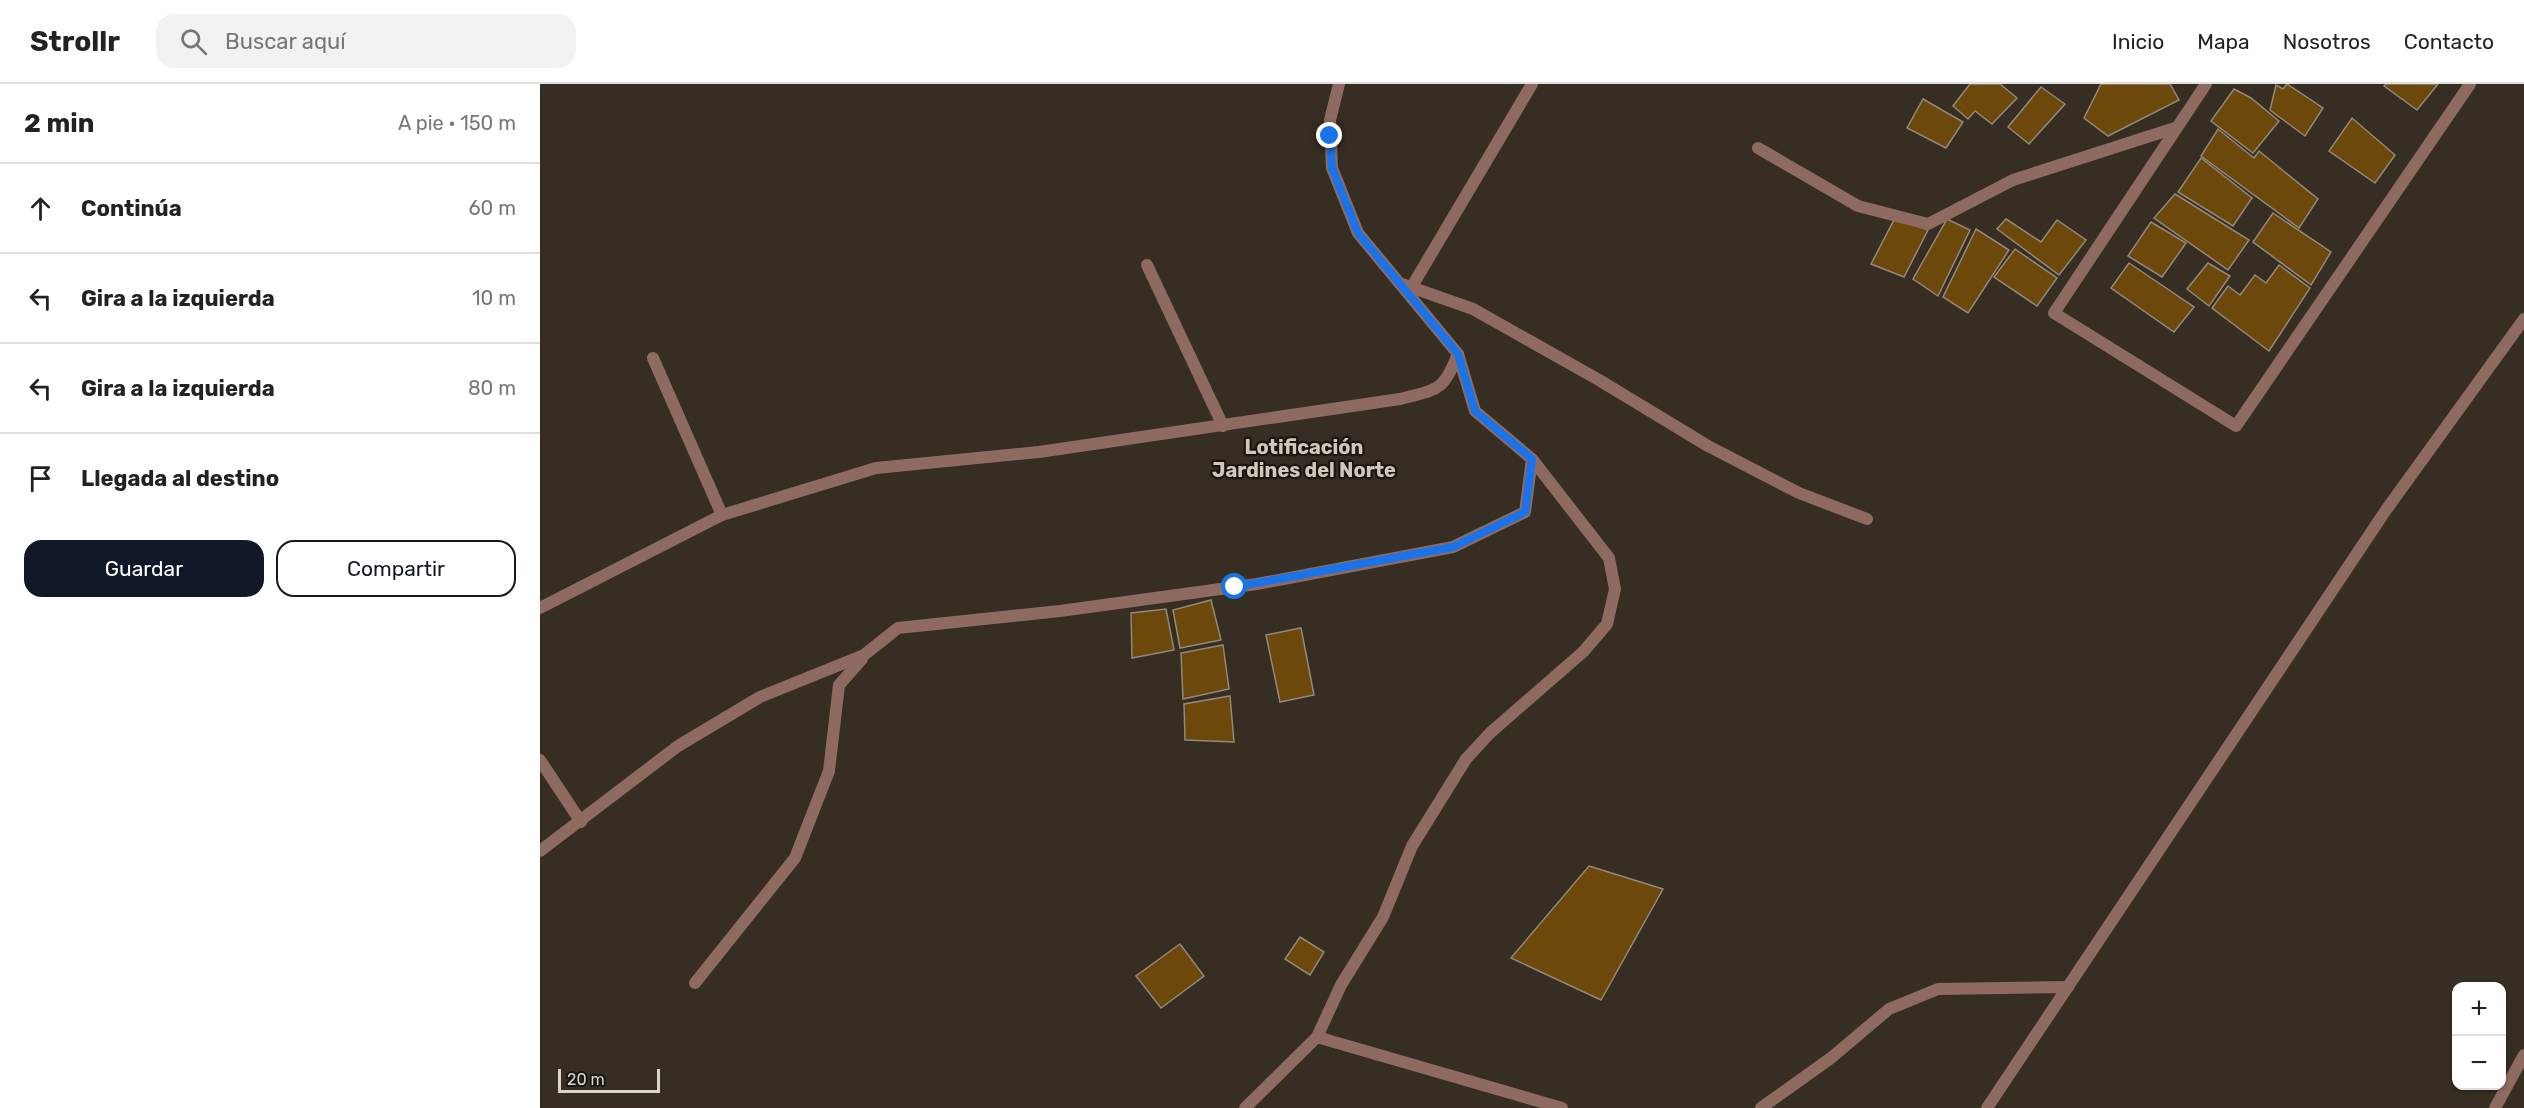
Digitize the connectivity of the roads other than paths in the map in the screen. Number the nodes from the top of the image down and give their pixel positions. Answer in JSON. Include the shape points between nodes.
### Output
{"nodes":[{"id":1,"x":1339,"y":84,"type":"edge"},
{"id":2,"x":1532,"y":84,"type":"edge"},
{"id":3,"x":2206,"y":84,"type":"edge"},
{"id":4,"x":2470,"y":84,"type":"edge"},
{"id":5,"x":2175,"y":128,"type":"junction"},
{"id":6,"x":1758,"y":148,"type":"dead end"},
{"id":7,"x":1147,"y":265,"type":"dead end"},
{"id":8,"x":1406,"y":286,"type":"junction"},
{"id":9,"x":2524,"y":319,"type":"edge"},
{"id":10,"x":1458,"y":354,"type":"junction"},
{"id":11,"x":653,"y":358,"type":"dead end"},
{"id":12,"x":1223,"y":426,"type":"junction"},
{"id":13,"x":1532,"y":459,"type":"junction"},
{"id":14,"x":722,"y":515,"type":"junction"},
{"id":15,"x":1867,"y":519,"type":"dead end"},
{"id":16,"x":540,"y":608,"type":"edge"},
{"id":17,"x":864,"y":655,"type":"junction"},
{"id":18,"x":540,"y":760,"type":"edge"},
{"id":19,"x":581,"y":822,"type":"junction"},
{"id":20,"x":540,"y":851,"type":"edge"},
{"id":21,"x":695,"y":983,"type":"dead end"},
{"id":22,"x":2068,"y":987,"type":"junction"},
{"id":23,"x":1317,"y":1037,"type":"junction"},
{"id":24,"x":2524,"y":1055,"type":"edge"},
{"id":25,"x":1245,"y":1108,"type":"edge"},
{"id":26,"x":1562,"y":1108,"type":"edge"},
{"id":27,"x":1761,"y":1108,"type":"edge"},
{"id":28,"x":1987,"y":1108,"type":"edge"},
{"id":29,"x":2495,"y":1108,"type":"edge"}],
"edges":[{"from":1,"to":8,"type":"street","via":[[1330,120],[1332,168],[1358,233]]},
{"from":2,"to":8,"type":"street"},
{"from":3,"to":5,"type":"street"},
{"from":4,"to":5,"type":"street","via":[[2236,426],[2054,313]]},
{"from":5,"to":6,"type":"street","via":[[2013,180],[1928,224],[1857,206]]},
{"from":7,"to":12,"type":"street"},
{"from":8,"to":10,"type":"street"},
{"from":8,"to":15,"type":"street","via":[[1473,309],[1708,446],[1799,493]]},
{"from":9,"to":22,"type":"street","via":[[2379,520]]},
{"from":10,"to":12,"type":"street","via":[[1449,377],[1436,389],[1400,399]]},
{"from":10,"to":13,"type":"street","via":[[1475,411]]},
{"from":11,"to":14,"type":"street"},
{"from":12,"to":14,"type":"street","via":[[1039,452],[876,468]]},
{"from":13,"to":17,"type":"street","via":[[1525,512],[1453,547],[1257,584],[898,628]]},
{"from":13,"to":23,"type":"street","via":[[1609,558],[1615,589],[1607,624],[1583,652],[1466,759],[1412,846],[1383,917],[1341,985]]},
{"from":14,"to":16,"type":"street"},
{"from":17,"to":19,"type":"street","via":[[760,697],[678,746]]},
{"from":17,"to":21,"type":"street","via":[[838,685],[829,771],[795,858]]},
{"from":18,"to":19,"type":"street"},
{"from":19,"to":20,"type":"street"},
{"from":22,"to":27,"type":"street","via":[[1938,989],[1889,1009],[1831,1058]]},
{"from":22,"to":28,"type":"street"},
{"from":23,"to":25,"type":"street"},
{"from":23,"to":26,"type":"street"},
{"from":24,"to":29,"type":"street"}]}
